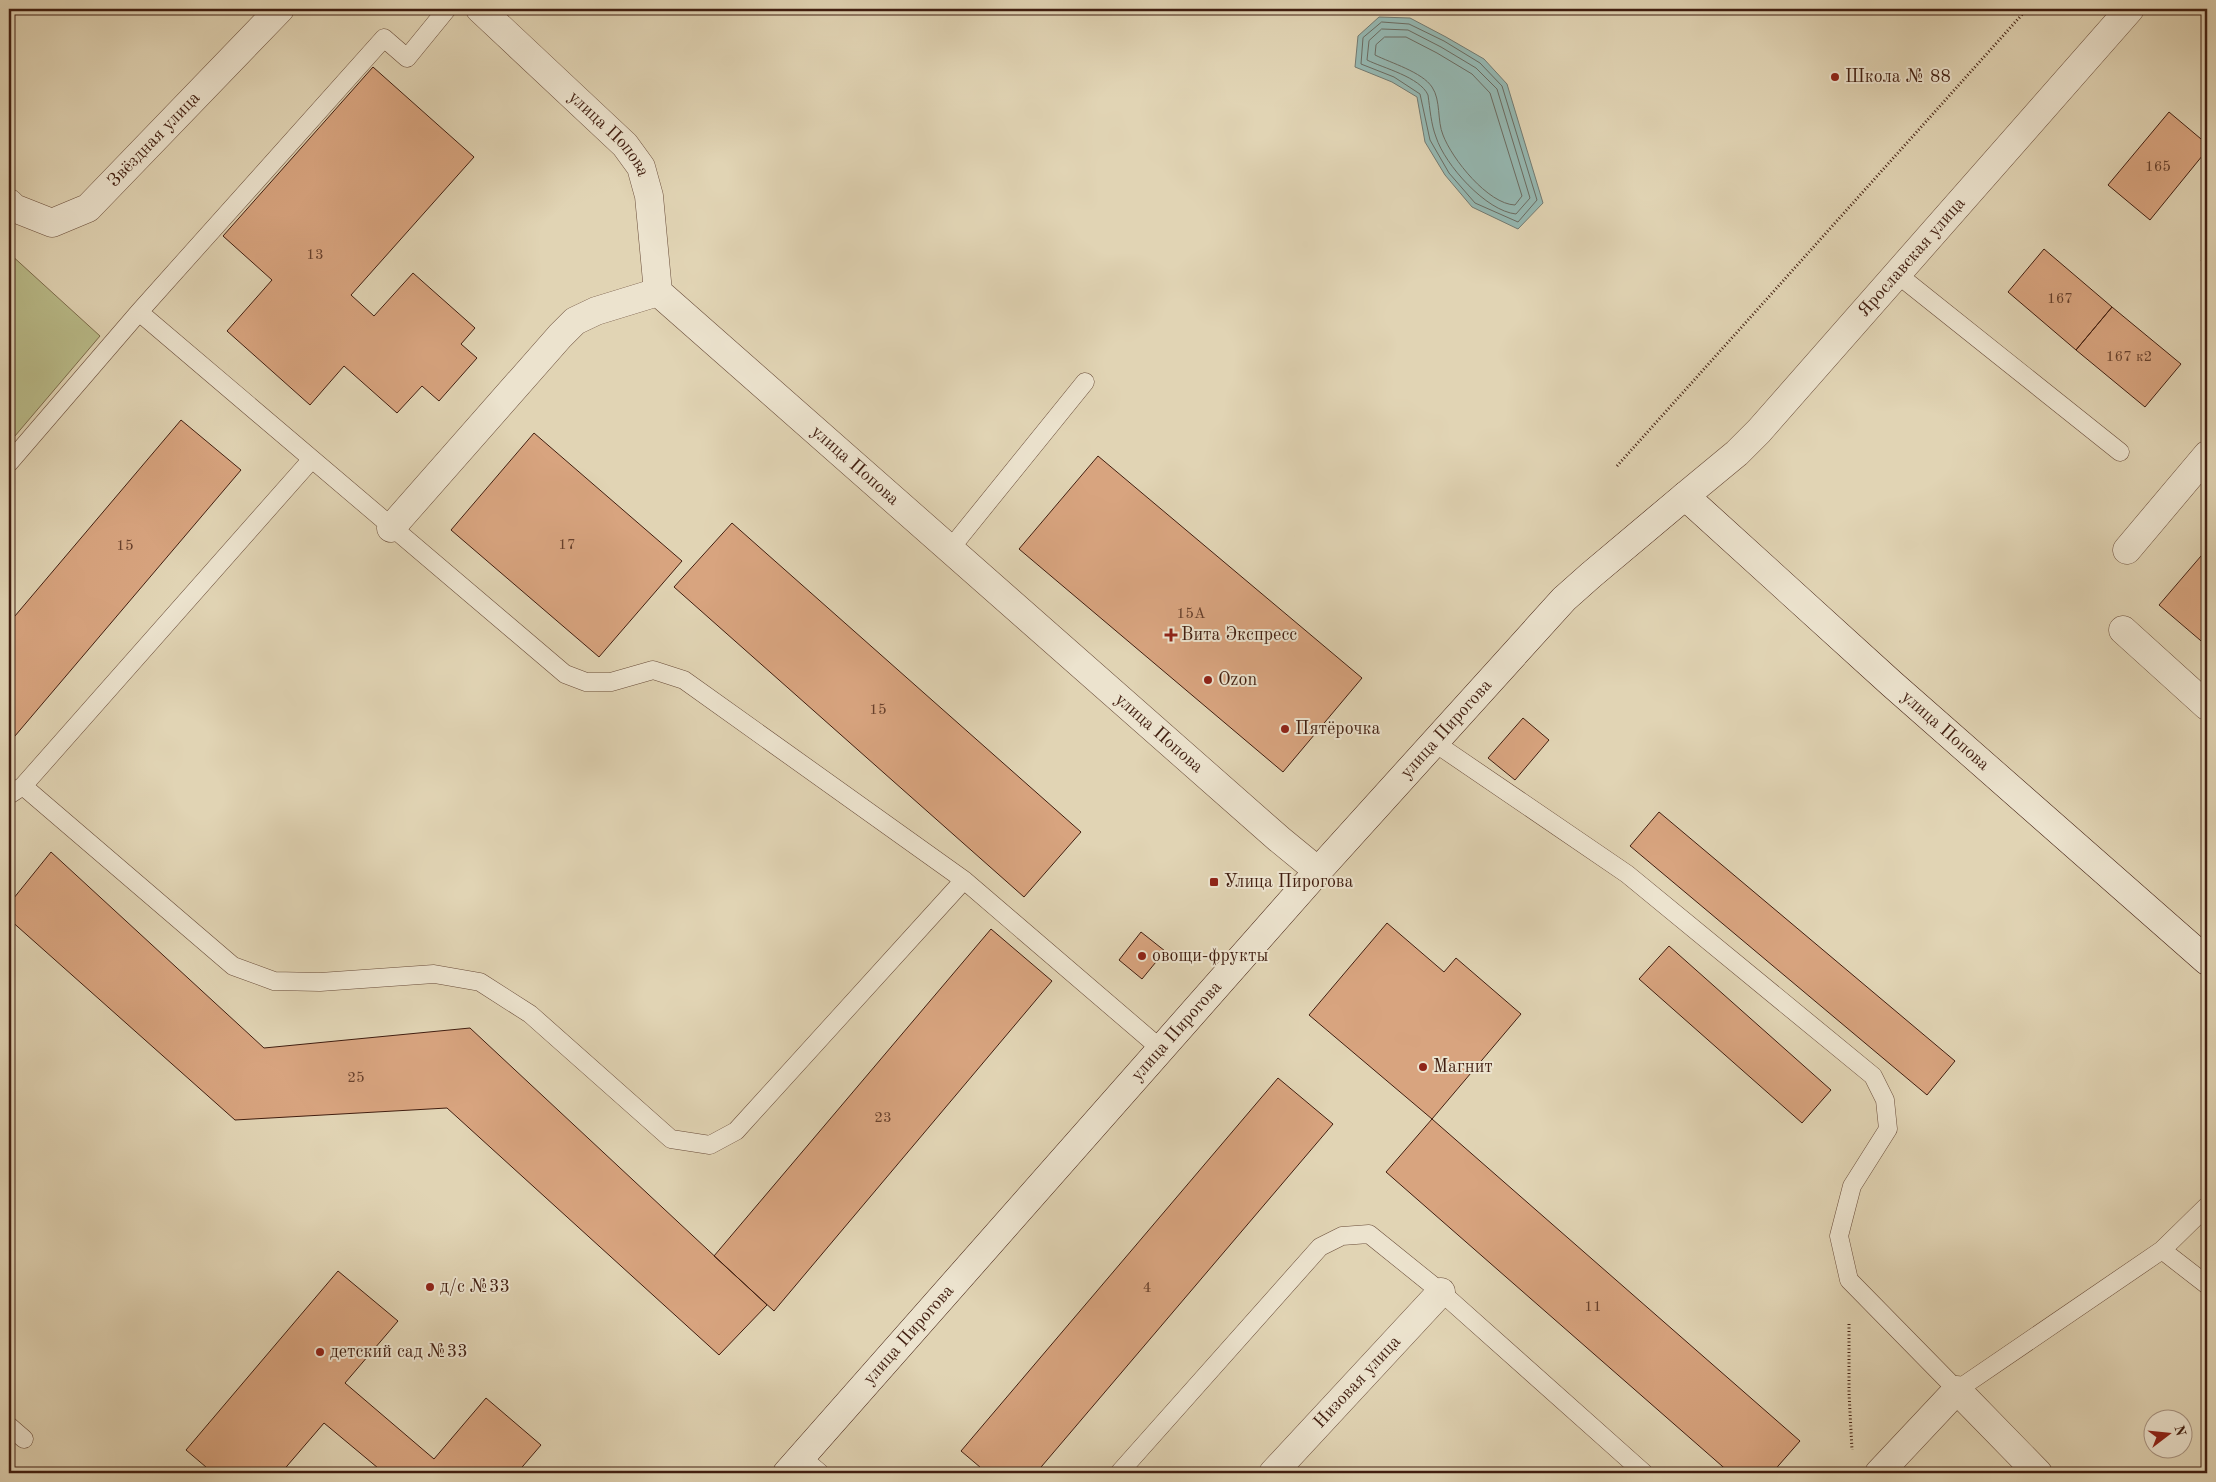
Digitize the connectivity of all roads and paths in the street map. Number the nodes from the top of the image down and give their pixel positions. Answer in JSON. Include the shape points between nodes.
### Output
{"nodes":[{"id":1,"x":280,"y":9,"type":"edge"},
{"id":2,"x":446,"y":9,"type":"edge"},
{"id":3,"x":480,"y":9,"type":"edge"},
{"id":4,"x":2027,"y":9,"type":"edge"},
{"id":5,"x":2130,"y":9,"type":"edge"},
{"id":6,"x":9,"y":204,"type":"edge"},
{"id":7,"x":1897,"y":274,"type":"junction"},
{"id":8,"x":658,"y":292,"type":"junction"},
{"id":9,"x":139,"y":312,"type":"junction"},
{"id":10,"x":1085,"y":382,"type":"dead end"},
{"id":11,"x":2120,"y":452,"type":"dead end"},
{"id":12,"x":2207,"y":455,"type":"edge"},
{"id":13,"x":312,"y":459,"type":"junction"},
{"id":14,"x":9,"y":463,"type":"edge"},
{"id":15,"x":1617,"y":466,"type":"dead end"},
{"id":16,"x":1685,"y":496,"type":"junction"},
{"id":17,"x":392,"y":528,"type":"junction"},
{"id":18,"x":950,"y":549,"type":"junction"},
{"id":19,"x":2127,"y":550,"type":"dead end"},
{"id":20,"x":2123,"y":630,"type":"dead end"},
{"id":21,"x":2207,"y":706,"type":"edge"},
{"id":22,"x":1436,"y":743,"type":"junction"},
{"id":23,"x":16,"y":791,"type":"edge"},
{"id":24,"x":1318,"y":871,"type":"junction"},
{"id":25,"x":964,"y":880,"type":"junction"},
{"id":26,"x":2207,"y":961,"type":"edge"},
{"id":27,"x":1161,"y":1049,"type":"junction"},
{"id":28,"x":2207,"y":1206,"type":"edge"},
{"id":29,"x":2162,"y":1250,"type":"junction"},
{"id":30,"x":1849,"y":1280,"type":"junction"},
{"id":31,"x":2207,"y":1286,"type":"edge"},
{"id":32,"x":1441,"y":1292,"type":"junction"},
{"id":33,"x":1957,"y":1390,"type":"junction"},
{"id":34,"x":9,"y":1426,"type":"edge"},
{"id":35,"x":24,"y":1439,"type":"dead end"},
{"id":36,"x":1852,"y":1455,"type":"dead end"},
{"id":37,"x":802,"y":1468,"type":"edge"},
{"id":38,"x":1119,"y":1473,"type":"edge"},
{"id":39,"x":1273,"y":1473,"type":"edge"},
{"id":40,"x":1644,"y":1473,"type":"edge"},
{"id":41,"x":1879,"y":1473,"type":"edge"},
{"id":42,"x":2038,"y":1473,"type":"edge"}],
"edges":[{"from":1,"to":6,"type":"street","name":"Звёздная улица","via":[[88,208],[52,223]]},
{"from":2,"to":9,"type":"lane","via":[[407,58],[384,38]]},
{"from":3,"to":8,"type":"street","name":"улица Попова","via":[[626,145],[641,167],[649,196]]},
{"from":4,"to":15,"type":"path"},
{"from":5,"to":7,"type":"street","name":"Ярославская улица"},
{"from":7,"to":11,"type":"lane"},
{"from":7,"to":16,"type":"street","name":"Ярославская улица","via":[[1737,453]]},
{"from":8,"to":17,"type":"street","via":[[596,311],[575,321]]},
{"from":8,"to":18,"type":"street","name":"улица Попова"},
{"from":9,"to":13,"type":"lane"},
{"from":9,"to":14,"type":"lane"},
{"from":10,"to":18,"type":"lane"},
{"from":12,"to":19,"type":"street"},
{"from":13,"to":17,"type":"lane"},
{"from":13,"to":23,"type":"lane"},
{"from":16,"to":22,"type":"street","name":"улица Пирогова","via":[[1564,600]]},
{"from":16,"to":26,"type":"street","name":"улица Попова","via":[[1892,684]]},
{"from":17,"to":25,"type":"lane","via":[[565,674],[586,682],[611,682],[653,670],[684,680]]},
{"from":18,"to":24,"type":"street","name":"улица Попова"},
{"from":20,"to":21,"type":"street"},
{"from":22,"to":24,"type":"street","name":"улица Пирогова"},
{"from":22,"to":30,"type":"lane","via":[[1627,874],[1873,1076],[1885,1100],[1888,1129],[1852,1186],[1839,1236]]},
{"from":23,"to":25,"type":"lane","via":[[233,966],[274,981],[320,982],[434,974],[480,982],[530,1014],[671,1139],[710,1145],[736,1131]]},
{"from":24,"to":27,"type":"street","name":"улица Пирогова"},
{"from":25,"to":27,"type":"lane"},
{"from":27,"to":37,"type":"street","name":"улица Пирогова"},
{"from":28,"to":29,"type":"lane"},
{"from":29,"to":31,"type":"lane"},
{"from":29,"to":33,"type":"lane"},
{"from":30,"to":33,"type":"lane"},
{"from":30,"to":36,"type":"path"},
{"from":32,"to":38,"type":"lane","via":[[1369,1234],[1342,1236],[1320,1247]]},
{"from":32,"to":39,"type":"street","name":"Низовая улица"},
{"from":32,"to":40,"type":"lane"},
{"from":33,"to":41,"type":"street"},
{"from":33,"to":42,"type":"street"},
{"from":34,"to":35,"type":"lane"}]}
